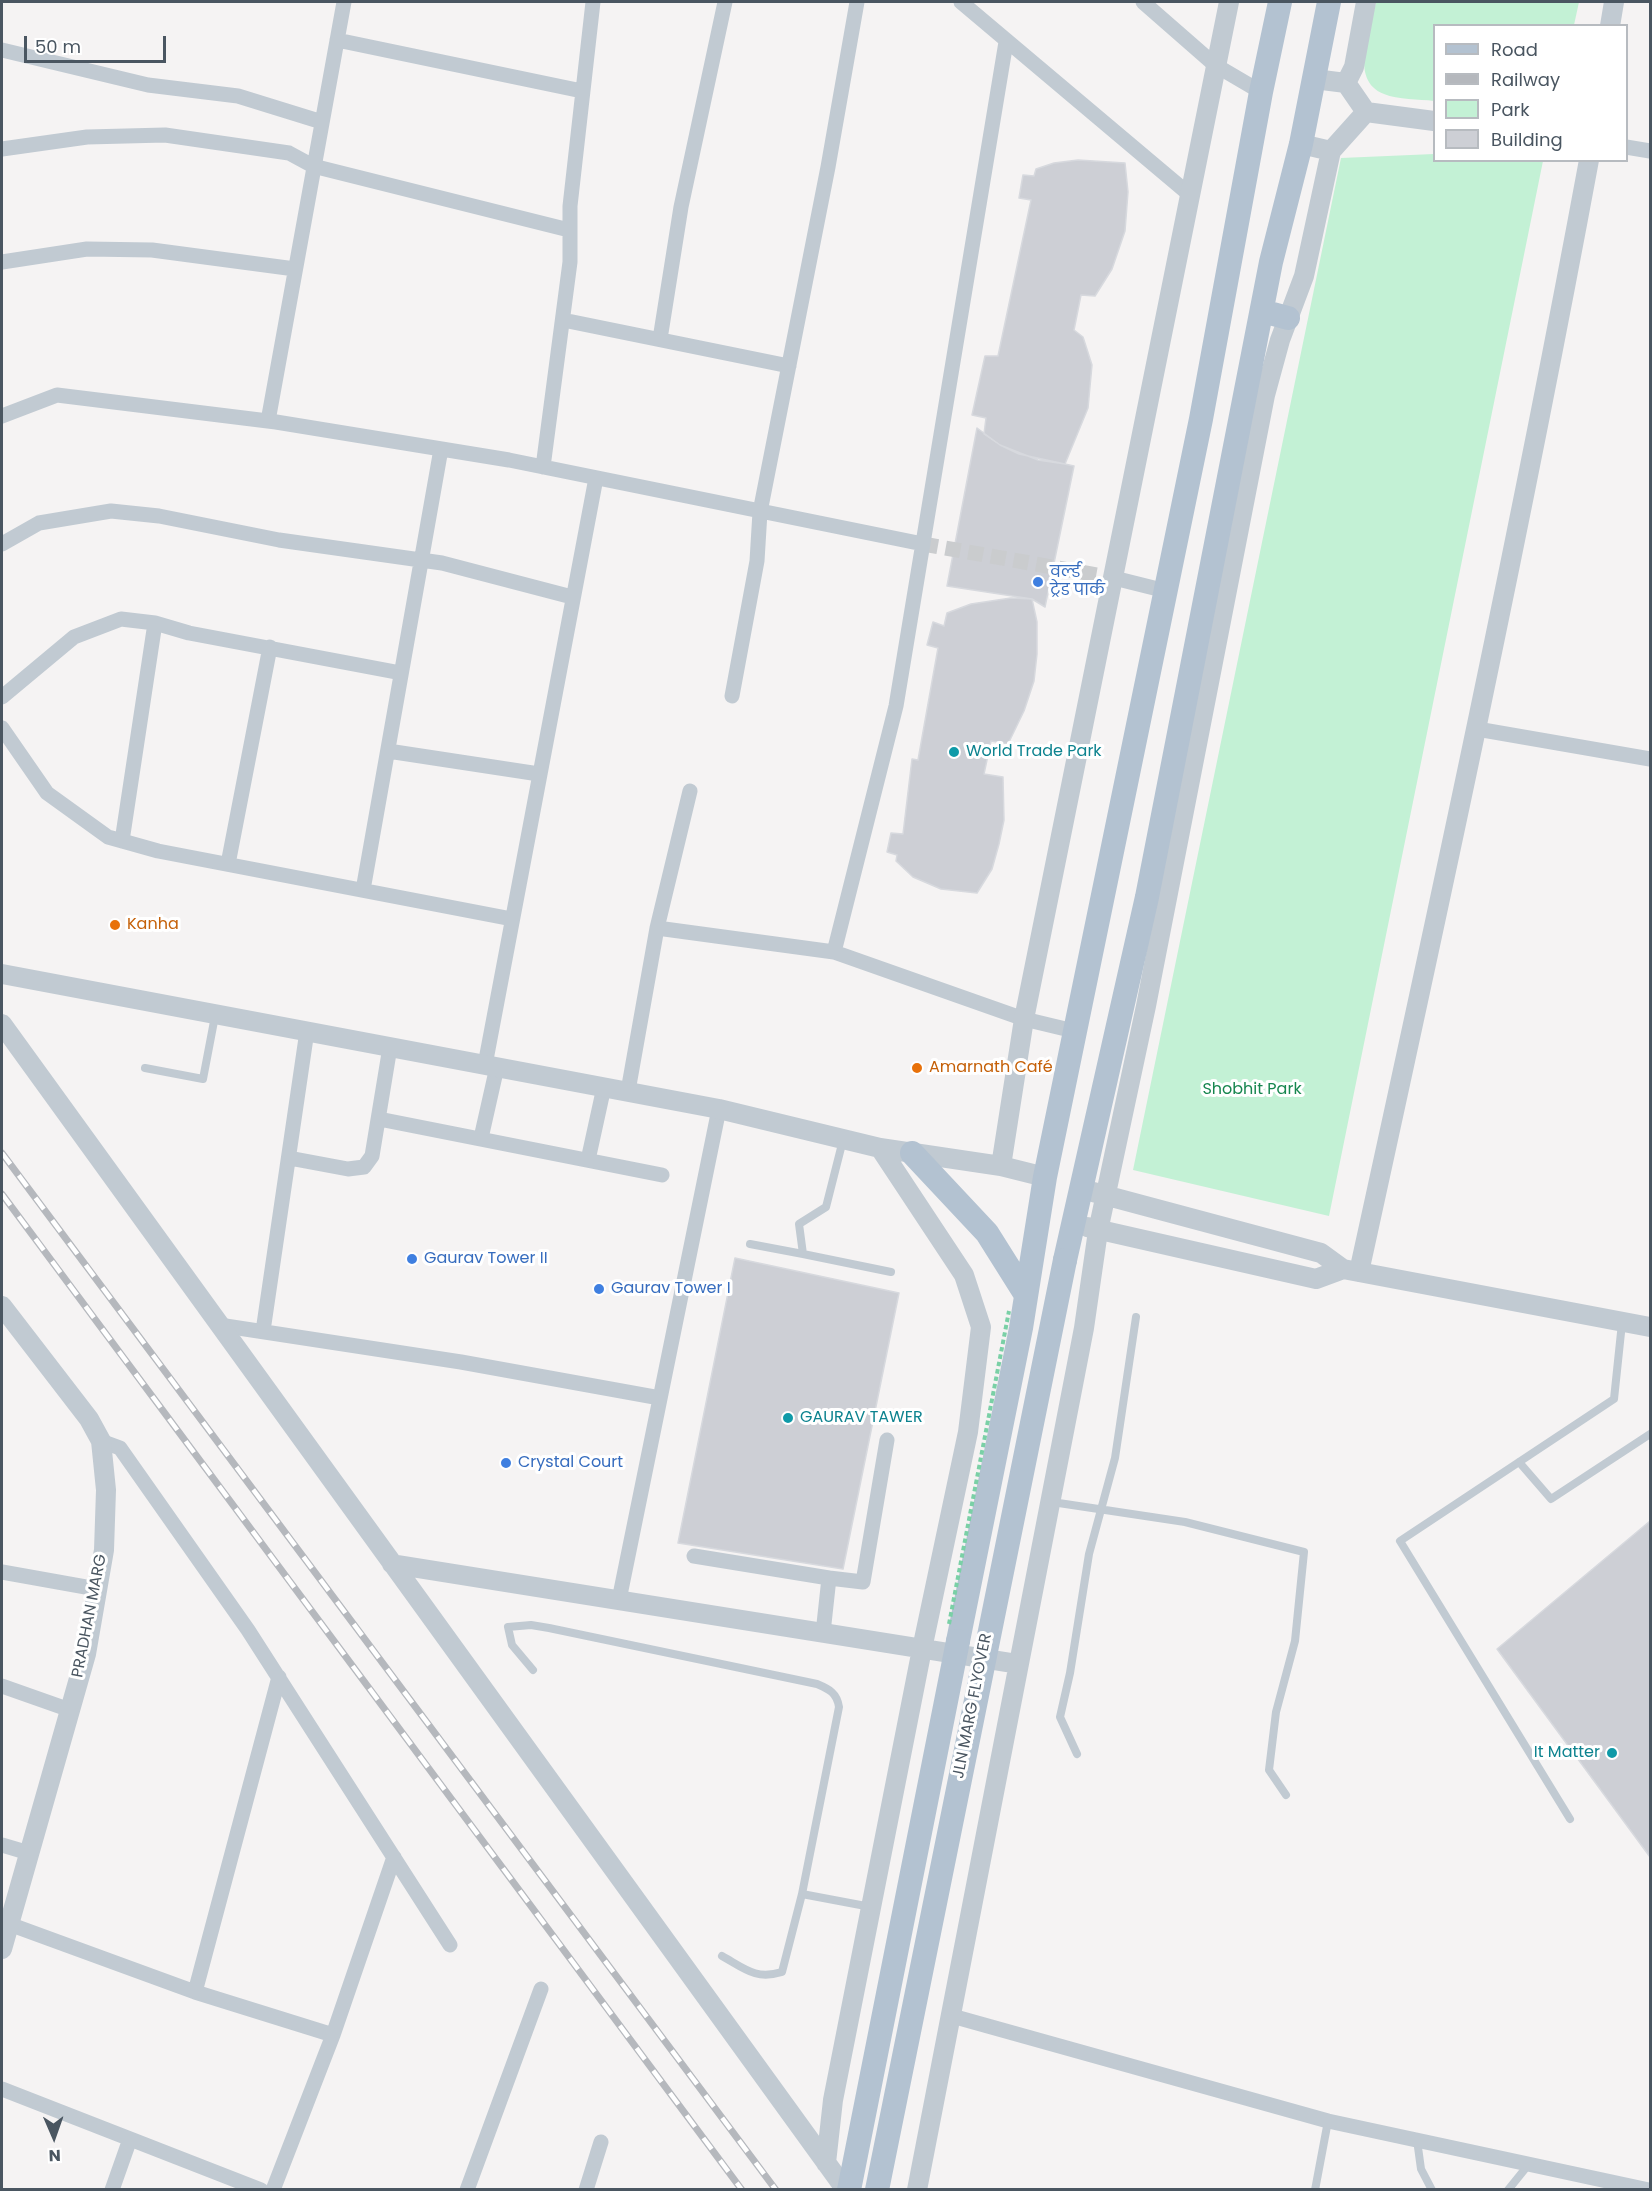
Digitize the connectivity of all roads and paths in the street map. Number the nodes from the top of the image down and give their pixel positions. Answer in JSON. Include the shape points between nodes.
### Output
{"nodes":[{"id":1,"x":344,"y":2,"type":"edge"},
{"id":2,"x":593,"y":2,"type":"edge"},
{"id":3,"x":726,"y":2,"type":"edge"},
{"id":4,"x":857,"y":2,"type":"edge"},
{"id":5,"x":961,"y":2,"type":"edge"},
{"id":6,"x":1143,"y":2,"type":"edge"},
{"id":7,"x":1229,"y":2,"type":"edge"},
{"id":8,"x":1280,"y":2,"type":"edge"},
{"id":9,"x":1329,"y":2,"type":"edge"},
{"id":10,"x":1366,"y":2,"type":"edge"},
{"id":11,"x":1614,"y":2,"type":"edge"},
{"id":12,"x":1610,"y":24,"type":"edge"},
{"id":13,"x":337,"y":40,"type":"junction"},
{"id":14,"x":1006,"y":42,"type":"junction"},
{"id":15,"x":2,"y":50,"type":"edge"},
{"id":16,"x":1215,"y":65,"type":"junction"},
{"id":17,"x":1314,"y":79,"type":"junction"},
{"id":18,"x":1346,"y":83,"type":"junction"},
{"id":19,"x":582,"y":91,"type":"junction"},
{"id":20,"x":1261,"y":92,"type":"junction"},
{"id":21,"x":1366,"y":112,"type":"junction"},
{"id":22,"x":1433,"y":121,"type":"edge"},
{"id":23,"x":322,"y":122,"type":"junction"},
{"id":24,"x":1301,"y":144,"type":"junction"},
{"id":25,"x":1628,"y":147,"type":"edge"},
{"id":26,"x":2,"y":149,"type":"edge"},
{"id":27,"x":1331,"y":151,"type":"junction"},
{"id":28,"x":1650,"y":151,"type":"edge"},
{"id":29,"x":1589,"y":162,"type":"edge"},
{"id":30,"x":313,"y":166,"type":"junction"},
{"id":31,"x":1190,"y":195,"type":"junction"},
{"id":32,"x":569,"y":230,"type":"junction"},
{"id":33,"x":2,"y":262,"type":"edge"},
{"id":34,"x":295,"y":269,"type":"junction"},
{"id":35,"x":1262,"y":311,"type":"junction"},
{"id":36,"x":1288,"y":318,"type":"junction"},
{"id":37,"x":562,"y":320,"type":"junction"},
{"id":38,"x":660,"y":339,"type":"junction"},
{"id":39,"x":789,"y":366,"type":"junction"},
{"id":40,"x":2,"y":416,"type":"edge"},
{"id":41,"x":268,"y":421,"type":"junction"},
{"id":42,"x":441,"y":449,"type":"junction"},
{"id":43,"x":543,"y":467,"type":"junction"},
{"id":44,"x":596,"y":478,"type":"junction"},
{"id":45,"x":760,"y":512,"type":"junction"},
{"id":46,"x":2,"y":544,"type":"edge"},
{"id":47,"x":923,"y":544,"type":"junction"},
{"id":48,"x":421,"y":560,"type":"junction"},
{"id":49,"x":1114,"y":578,"type":"junction"},
{"id":50,"x":1166,"y":591,"type":"junction"},
{"id":51,"x":572,"y":597,"type":"junction"},
{"id":52,"x":155,"y":623,"type":"junction"},
{"id":53,"x":270,"y":647,"type":"junction"},
{"id":54,"x":401,"y":673,"type":"junction"},
{"id":55,"x":732,"y":696,"type":"dead end"},
{"id":56,"x":2,"y":697,"type":"edge"},
{"id":57,"x":2,"y":728,"type":"edge"},
{"id":58,"x":1478,"y":729,"type":"junction"},
{"id":59,"x":388,"y":751,"type":"junction"},
{"id":60,"x":1650,"y":759,"type":"edge"},
{"id":61,"x":539,"y":774,"type":"junction"},
{"id":62,"x":690,"y":791,"type":"dead end"},
{"id":63,"x":122,"y":841,"type":"junction"},
{"id":64,"x":228,"y":864,"type":"junction"},
{"id":65,"x":363,"y":890,"type":"junction"},
{"id":66,"x":512,"y":919,"type":"junction"},
{"id":67,"x":657,"y":928,"type":"junction"},
{"id":68,"x":834,"y":952,"type":"junction"},
{"id":69,"x":2,"y":974,"type":"edge"},
{"id":70,"x":215,"y":1014,"type":"junction"},
{"id":71,"x":1024,"y":1019,"type":"junction"},
{"id":72,"x":2,"y":1024,"type":"edge"},
{"id":73,"x":307,"y":1031,"type":"junction"},
{"id":74,"x":1074,"y":1031,"type":"junction"},
{"id":75,"x":390,"y":1047,"type":"junction"},
{"id":76,"x":491,"y":1066,"type":"junction"},
{"id":77,"x":146,"y":1068,"type":"dead end"},
{"id":78,"x":604,"y":1087,"type":"junction"},
{"id":79,"x":628,"y":1092,"type":"junction"},
{"id":80,"x":719,"y":1109,"type":"junction"},
{"id":81,"x":379,"y":1119,"type":"junction"},
{"id":82,"x":482,"y":1138,"type":"junction"},
{"id":83,"x":843,"y":1139,"type":"junction"},
{"id":84,"x":880,"y":1148,"type":"junction"},
{"id":85,"x":912,"y":1153,"type":"junction"},
{"id":86,"x":289,"y":1158,"type":"junction"},
{"id":87,"x":588,"y":1160,"type":"junction"},
{"id":88,"x":1001,"y":1166,"type":"junction"},
{"id":89,"x":662,"y":1175,"type":"dead end"},
{"id":90,"x":1045,"y":1177,"type":"junction"},
{"id":91,"x":1080,"y":1189,"type":"junction"},
{"id":92,"x":1106,"y":1195,"type":"junction"},
{"id":93,"x":1072,"y":1224,"type":"junction"},
{"id":94,"x":1098,"y":1231,"type":"junction"},
{"id":95,"x":750,"y":1244,"type":"dead end"},
{"id":96,"x":803,"y":1254,"type":"junction"},
{"id":97,"x":1351,"y":1271,"type":"junction"},
{"id":98,"x":891,"y":1272,"type":"dead end"},
{"id":99,"x":1026,"y":1294,"type":"junction"},
{"id":100,"x":2,"y":1306,"type":"edge"},
{"id":101,"x":1136,"y":1317,"type":"dead end"},
{"id":102,"x":1622,"y":1321,"type":"junction"},
{"id":103,"x":219,"y":1325,"type":"junction"},
{"id":104,"x":1650,"y":1327,"type":"edge"},
{"id":105,"x":263,"y":1331,"type":"junction"},
{"id":106,"x":660,"y":1398,"type":"junction"},
{"id":107,"x":1650,"y":1434,"type":"edge"},
{"id":108,"x":887,"y":1440,"type":"dead end"},
{"id":109,"x":100,"y":1441,"type":"junction"},
{"id":110,"x":1520,"y":1462,"type":"junction"},
{"id":111,"x":1050,"y":1502,"type":"junction"},
{"id":112,"x":1101,"y":1508,"type":"junction"},
{"id":113,"x":694,"y":1556,"type":"dead end"},
{"id":114,"x":392,"y":1564,"type":"junction"},
{"id":115,"x":2,"y":1572,"type":"edge"},
{"id":116,"x":829,"y":1578,"type":"junction"},
{"id":117,"x":97,"y":1589,"type":"junction"},
{"id":118,"x":619,"y":1600,"type":"junction"},
{"id":119,"x":823,"y":1633,"type":"junction"},
{"id":120,"x":922,"y":1649,"type":"junction"},
{"id":121,"x":1018,"y":1664,"type":"junction"},
{"id":122,"x":533,"y":1670,"type":"dead end"},
{"id":123,"x":279,"y":1677,"type":"junction"},
{"id":124,"x":2,"y":1686,"type":"edge"},
{"id":125,"x":70,"y":1710,"type":"junction"},
{"id":126,"x":1077,"y":1754,"type":"dead end"},
{"id":127,"x":1286,"y":1795,"type":"dead end"},
{"id":128,"x":1570,"y":1819,"type":"dead end"},
{"id":129,"x":2,"y":1845,"type":"edge"},
{"id":130,"x":29,"y":1853,"type":"junction"},
{"id":131,"x":394,"y":1857,"type":"junction"},
{"id":132,"x":802,"y":1894,"type":"junction"},
{"id":133,"x":873,"y":1907,"type":"junction"},
{"id":134,"x":9,"y":1924,"type":"junction"},
{"id":135,"x":450,"y":1945,"type":"dead end"},
{"id":136,"x":2,"y":1949,"type":"edge"},
{"id":137,"x":722,"y":1956,"type":"dead end"},
{"id":138,"x":541,"y":1989,"type":"dead end"},
{"id":139,"x":195,"y":1992,"type":"junction"},
{"id":140,"x":952,"y":2016,"type":"junction"},
{"id":141,"x":333,"y":2035,"type":"junction"},
{"id":142,"x":2,"y":2089,"type":"edge"},
{"id":143,"x":1328,"y":2121,"type":"junction"},
{"id":144,"x":130,"y":2139,"type":"junction"},
{"id":145,"x":1417,"y":2139,"type":"junction"},
{"id":146,"x":601,"y":2142,"type":"dead end"},
{"id":147,"x":826,"y":2163,"type":"junction"},
{"id":148,"x":1530,"y":2163,"type":"junction"},
{"id":149,"x":1617,"y":2185,"type":"edge"},
{"id":150,"x":112,"y":2190,"type":"edge"},
{"id":151,"x":261,"y":2190,"type":"edge"},
{"id":152,"x":273,"y":2190,"type":"edge"},
{"id":153,"x":467,"y":2190,"type":"edge"},
{"id":154,"x":586,"y":2190,"type":"edge"},
{"id":155,"x":848,"y":2190,"type":"edge"},
{"id":156,"x":877,"y":2190,"type":"edge"},
{"id":157,"x":916,"y":2190,"type":"edge"},
{"id":158,"x":1315,"y":2190,"type":"edge"},
{"id":159,"x":1432,"y":2190,"type":"edge"},
{"id":160,"x":1508,"y":2190,"type":"edge"},
{"id":161,"x":1649,"y":2190,"type":"edge"}],
"edges":[{"from":1,"to":13,"type":"street"},
{"from":2,"to":19,"type":"street"},
{"from":3,"to":38,"type":"street","via":[[681,207]]},
{"from":4,"to":39,"type":"street"},
{"from":5,"to":14,"type":"street"},
{"from":6,"to":16,"type":"street"},
{"from":7,"to":16,"type":"street"},
{"from":8,"to":20,"type":"main road","name":"JLN MARG FLYOVER"},
{"from":9,"to":17,"type":"main road","name":"JLN MARG FLYOVER"},
{"from":10,"to":18,"type":"street","via":[[1354,68]]},
{"from":11,"to":12,"type":"street"},
{"from":13,"to":19,"type":"street"},
{"from":13,"to":23,"type":"street"},
{"from":14,"to":31,"type":"street"},
{"from":14,"to":47,"type":"street"},
{"from":15,"to":23,"type":"street","via":[[148,85],[238,96]]},
{"from":16,"to":20,"type":"street"},
{"from":16,"to":31,"type":"street"},
{"from":17,"to":18,"type":"street"},
{"from":17,"to":24,"type":"main road","name":"JLN MARG FLYOVER"},
{"from":18,"to":21,"type":"street"},
{"from":19,"to":32,"type":"street"},
{"from":20,"to":50,"type":"main road","name":"JLN MARG FLYOVER"},
{"from":21,"to":22,"type":"street"},
{"from":21,"to":27,"type":"street"},
{"from":23,"to":30,"type":"street"},
{"from":24,"to":27,"type":"street"},
{"from":24,"to":35,"type":"main road","name":"JLN MARG FLYOVER"},
{"from":25,"to":28,"type":"street"},
{"from":26,"to":30,"type":"street","via":[[87,137],[165,135],[289,153]]},
{"from":27,"to":36,"type":"street","via":[[1304,276]]},
{"from":29,"to":58,"type":"street"},
{"from":30,"to":32,"type":"street"},
{"from":30,"to":34,"type":"street"},
{"from":31,"to":49,"type":"street"},
{"from":32,"to":37,"type":"street","via":[[570,262]]},
{"from":33,"to":34,"type":"street","via":[[87,249],[152,250]]},
{"from":34,"to":41,"type":"street"},
{"from":35,"to":36,"type":"main road"},
{"from":35,"to":91,"type":"main road","name":"JLN MARG FLYOVER","via":[[1147,897]]},
{"from":36,"to":92,"type":"street","via":[[1265,395]]},
{"from":37,"to":38,"type":"street"},
{"from":37,"to":43,"type":"street"},
{"from":38,"to":39,"type":"street"},
{"from":39,"to":45,"type":"street"},
{"from":40,"to":41,"type":"street","via":[[57,395]]},
{"from":41,"to":42,"type":"street"},
{"from":42,"to":43,"type":"street"},
{"from":42,"to":48,"type":"street"},
{"from":43,"to":44,"type":"street"},
{"from":44,"to":45,"type":"street"},
{"from":44,"to":51,"type":"street"},
{"from":45,"to":47,"type":"street"},
{"from":45,"to":55,"type":"street","via":[[757,561]]},
{"from":46,"to":48,"type":"street","via":[[39,523],[111,511]]},
{"from":47,"to":68,"type":"street","via":[[896,706]]},
{"from":48,"to":51,"type":"street"},
{"from":48,"to":54,"type":"street"},
{"from":49,"to":50,"type":"street"},
{"from":49,"to":71,"type":"street"},
{"from":50,"to":74,"type":"main road","name":"JLN MARG FLYOVER"},
{"from":51,"to":61,"type":"street"},
{"from":52,"to":53,"type":"street"},
{"from":52,"to":56,"type":"street","via":[[121,619],[75,637]]},
{"from":52,"to":63,"type":"street"},
{"from":53,"to":54,"type":"street"},
{"from":53,"to":64,"type":"street"},
{"from":54,"to":59,"type":"street"},
{"from":57,"to":63,"type":"street","via":[[47,793],[108,837]]},
{"from":58,"to":60,"type":"street"},
{"from":58,"to":97,"type":"street"},
{"from":59,"to":61,"type":"street"},
{"from":59,"to":65,"type":"street"},
{"from":61,"to":66,"type":"street"},
{"from":62,"to":67,"type":"street"},
{"from":63,"to":64,"type":"street"},
{"from":64,"to":65,"type":"street"},
{"from":65,"to":66,"type":"street"},
{"from":66,"to":76,"type":"street"},
{"from":67,"to":68,"type":"street"},
{"from":67,"to":79,"type":"street"},
{"from":68,"to":71,"type":"street"},
{"from":69,"to":70,"type":"street"},
{"from":70,"to":73,"type":"street"},
{"from":70,"to":77,"type":"lane","via":[[203,1079]]},
{"from":71,"to":74,"type":"street"},
{"from":71,"to":88,"type":"street"},
{"from":72,"to":103,"type":"street"},
{"from":73,"to":75,"type":"street"},
{"from":73,"to":86,"type":"street"},
{"from":74,"to":90,"type":"main road","name":"JLN MARG FLYOVER"},
{"from":75,"to":76,"type":"street"},
{"from":75,"to":81,"type":"street"},
{"from":76,"to":78,"type":"street"},
{"from":76,"to":82,"type":"street"},
{"from":78,"to":79,"type":"street"},
{"from":78,"to":87,"type":"street"},
{"from":79,"to":80,"type":"street"},
{"from":80,"to":83,"type":"street"},
{"from":80,"to":106,"type":"street"},
{"from":81,"to":82,"type":"street"},
{"from":81,"to":86,"type":"street","via":[[372,1156],[364,1167],[348,1169]]},
{"from":82,"to":87,"type":"street"},
{"from":83,"to":84,"type":"street"},
{"from":83,"to":96,"type":"lane","via":[[826,1207],[799,1224]]},
{"from":84,"to":85,"type":"street"},
{"from":84,"to":120,"type":"street","via":[[964,1275],[981,1328],[968,1432]]},
{"from":85,"to":88,"type":"street"},
{"from":85,"to":99,"type":"main road","via":[[987,1233]]},
{"from":86,"to":105,"type":"street"},
{"from":87,"to":89,"type":"street"},
{"from":88,"to":90,"type":"street"},
{"from":90,"to":99,"type":"main road","name":"JLN MARG FLYOVER"},
{"from":91,"to":92,"type":"street"},
{"from":91,"to":93,"type":"main road","name":"JLN MARG FLYOVER"},
{"from":92,"to":94,"type":"street"},
{"from":92,"to":97,"type":"street","via":[[1321,1253]]},
{"from":93,"to":94,"type":"street"},
{"from":93,"to":156,"type":"main road","name":"JLN MARG FLYOVER","bridge":true},
{"from":94,"to":97,"type":"street","via":[[1316,1279]]},
{"from":94,"to":111,"type":"street","via":[[1084,1328]]},
{"from":95,"to":96,"type":"lane"},
{"from":96,"to":98,"type":"lane"},
{"from":97,"to":102,"type":"street"},
{"from":99,"to":155,"type":"main road","name":"JLN MARG FLYOVER","bridge":true},
{"from":100,"to":109,"type":"street","name":"PRADHAN MARG","via":[[89,1419]]},
{"from":101,"to":112,"type":"lane","via":[[1114,1458]]},
{"from":102,"to":104,"type":"street"},
{"from":102,"to":110,"type":"lane","via":[[1614,1399]]},
{"from":103,"to":105,"type":"street"},
{"from":103,"to":114,"type":"street"},
{"from":105,"to":106,"type":"street"},
{"from":106,"to":118,"type":"street"},
{"from":107,"to":110,"type":"lane","via":[[1551,1498]]},
{"from":108,"to":116,"type":"street","via":[[863,1582]]},
{"from":109,"to":117,"type":"street","name":"PRADHAN MARG","via":[[106,1490],[104,1550]]},
{"from":109,"to":123,"type":"street","via":[[120,1448]]},
{"from":110,"to":128,"type":"lane","via":[[1400,1541]]},
{"from":111,"to":112,"type":"lane"},
{"from":111,"to":121,"type":"street"},
{"from":112,"to":126,"type":"lane","via":[[1060,1717]]},
{"from":112,"to":127,"type":"lane","via":[[1185,1522],[1304,1551],[1294,1641],[1276,1713],[1269,1770]]},
{"from":113,"to":116,"type":"street"},
{"from":114,"to":118,"type":"street"},
{"from":114,"to":147,"type":"street"},
{"from":115,"to":117,"type":"street"},
{"from":116,"to":119,"type":"street"},
{"from":117,"to":125,"type":"street","name":"PRADHAN MARG","via":[[86,1654]]},
{"from":118,"to":119,"type":"street"},
{"from":119,"to":120,"type":"street"},
{"from":120,"to":121,"type":"street"},
{"from":120,"to":133,"type":"street"},
{"from":121,"to":140,"type":"street"},
{"from":122,"to":132,"type":"lane","via":[[512,1645],[508,1627],[549,1628],[817,1683],[831,1690],[838,1699],[837,1718]]},
{"from":123,"to":131,"type":"street"},
{"from":123,"to":139,"type":"street"},
{"from":124,"to":125,"type":"street"},
{"from":125,"to":130,"type":"street","name":"PRADHAN MARG"},
{"from":129,"to":130,"type":"street"},
{"from":130,"to":134,"type":"street","name":"PRADHAN MARG"},
{"from":131,"to":135,"type":"street"},
{"from":131,"to":141,"type":"street"},
{"from":132,"to":133,"type":"lane"},
{"from":132,"to":137,"type":"lane","via":[[783,1972],[768,1977],[754,1975]]},
{"from":133,"to":147,"type":"street","via":[[833,2100]]},
{"from":134,"to":136,"type":"street","name":"PRADHAN MARG"},
{"from":134,"to":139,"type":"street"},
{"from":138,"to":153,"type":"street"},
{"from":139,"to":141,"type":"street"},
{"from":140,"to":143,"type":"street"},
{"from":140,"to":157,"type":"street"},
{"from":141,"to":152,"type":"street"},
{"from":142,"to":144,"type":"street"},
{"from":143,"to":145,"type":"street"},
{"from":143,"to":158,"type":"lane"},
{"from":144,"to":150,"type":"street"},
{"from":144,"to":151,"type":"street"},
{"from":145,"to":148,"type":"street"},
{"from":145,"to":159,"type":"lane","via":[[1421,2169]]},
{"from":146,"to":154,"type":"street"},
{"from":147,"to":155,"type":"street"},
{"from":148,"to":149,"type":"street"},
{"from":148,"to":160,"type":"lane"},
{"from":149,"to":161,"type":"street"}]}
